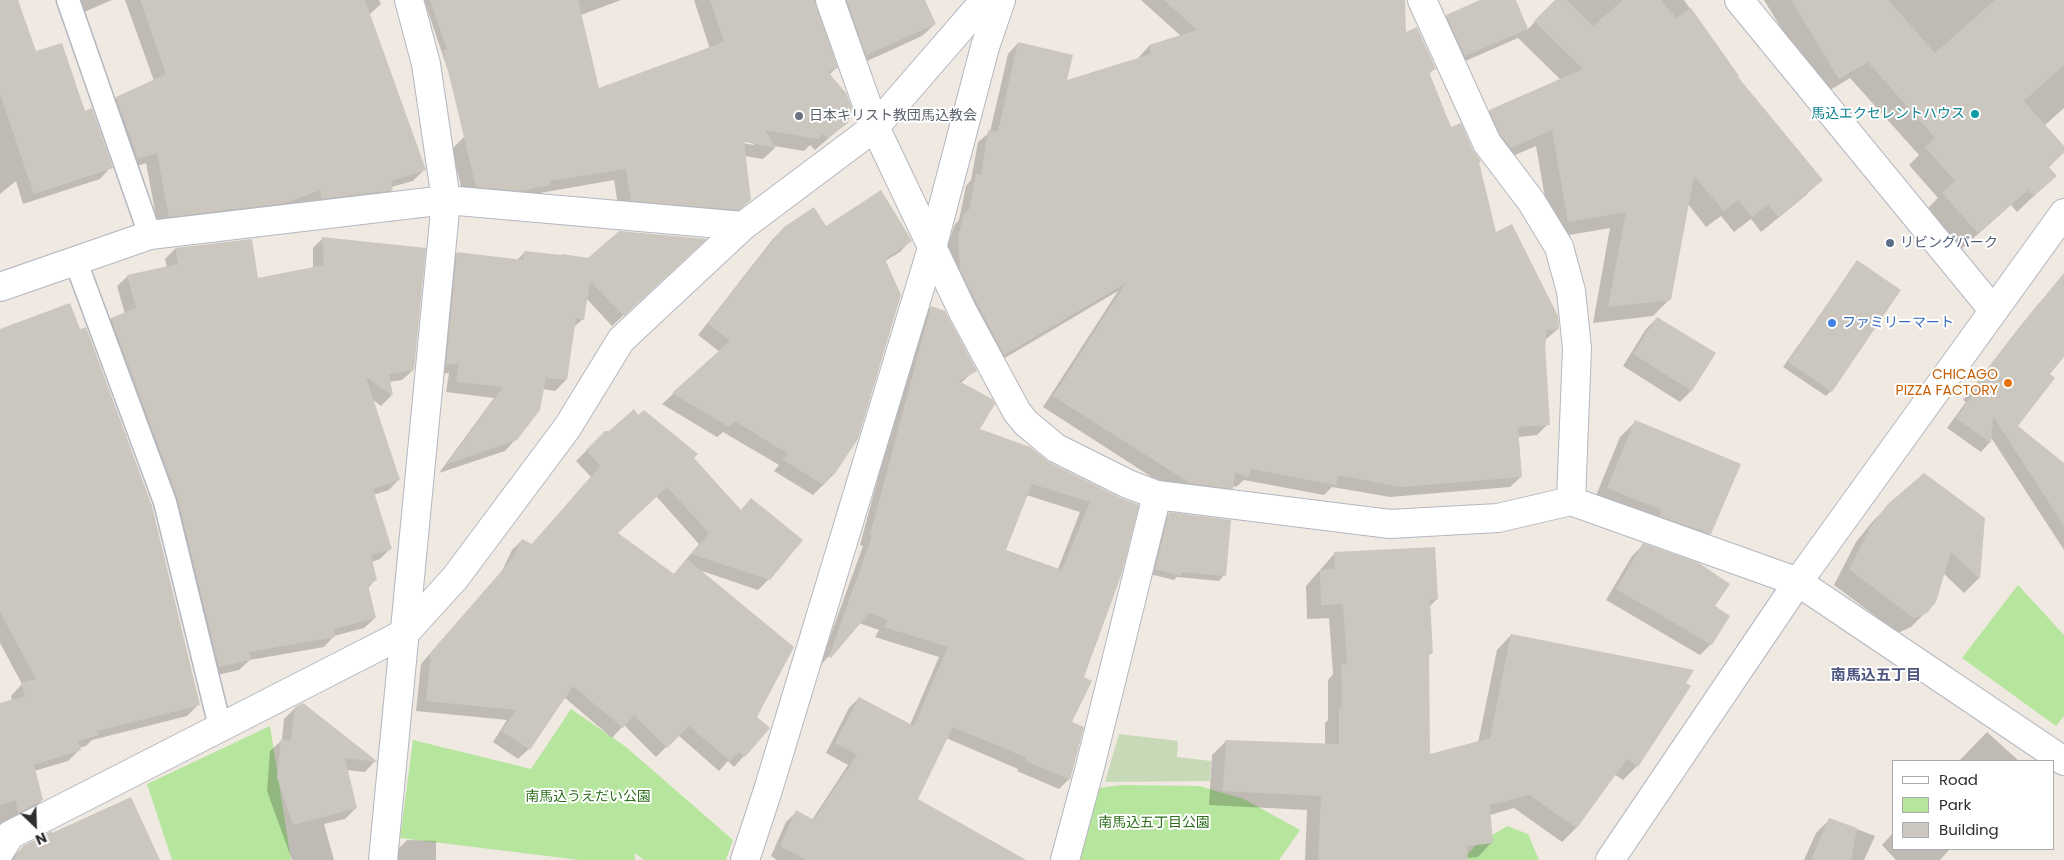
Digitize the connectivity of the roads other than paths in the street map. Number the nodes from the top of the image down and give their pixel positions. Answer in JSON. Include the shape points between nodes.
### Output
{"nodes":[{"id":1,"x":68,"y":0,"type":"edge"},
{"id":2,"x":409,"y":0,"type":"edge"},
{"id":3,"x":830,"y":0,"type":"edge"},
{"id":4,"x":985,"y":0,"type":"edge"},
{"id":5,"x":1001,"y":0,"type":"edge"},
{"id":6,"x":1422,"y":0,"type":"edge"},
{"id":7,"x":1739,"y":0,"type":"edge"},
{"id":8,"x":875,"y":126,"type":"junction"},
{"id":9,"x":446,"y":200,"type":"junction"},
{"id":10,"x":2064,"y":213,"type":"edge"},
{"id":11,"x":743,"y":226,"type":"junction"},
{"id":12,"x":150,"y":235,"type":"junction"},
{"id":13,"x":932,"y":248,"type":"junction"},
{"id":14,"x":76,"y":262,"type":"junction"},
{"id":15,"x":0,"y":287,"type":"edge"},
{"id":16,"x":1994,"y":310,"type":"junction"},
{"id":17,"x":1157,"y":495,"type":"junction"},
{"id":18,"x":1572,"y":501,"type":"junction"},
{"id":19,"x":1798,"y":582,"type":"junction"},
{"id":20,"x":405,"y":633,"type":"junction"},
{"id":21,"x":220,"y":727,"type":"junction"},
{"id":22,"x":2064,"y":760,"type":"edge"},
{"id":23,"x":0,"y":851,"type":"edge"},
{"id":24,"x":382,"y":860,"type":"edge"},
{"id":25,"x":744,"y":860,"type":"edge"},
{"id":26,"x":1065,"y":860,"type":"edge"},
{"id":27,"x":1610,"y":860,"type":"edge"}],
"edges":[{"from":1,"to":12,"type":"lane"},
{"from":2,"to":9,"type":"street","via":[[426,64]]},
{"from":3,"to":8,"type":"street"},
{"from":4,"to":8,"type":"street"},
{"from":5,"to":13,"type":"street"},
{"from":6,"to":18,"type":"street","via":[[1487,143],[1531,201],[1559,247],[1571,291],[1577,348]]},
{"from":7,"to":16,"type":"street"},
{"from":8,"to":11,"type":"street"},
{"from":8,"to":13,"type":"street"},
{"from":9,"to":11,"type":"street"},
{"from":9,"to":12,"type":"street"},
{"from":9,"to":20,"type":"street"},
{"from":10,"to":16,"type":"street"},
{"from":11,"to":20,"type":"street","via":[[621,340],[567,428],[456,578]]},
{"from":12,"to":14,"type":"street"},
{"from":13,"to":17,"type":"street","via":[[1017,412],[1026,423],[1056,448]]},
{"from":13,"to":25,"type":"street"},
{"from":14,"to":15,"type":"street"},
{"from":14,"to":21,"type":"lane","via":[[165,502]]},
{"from":16,"to":19,"type":"street"},
{"from":17,"to":18,"type":"street","via":[[1390,524],[1498,518]]},
{"from":17,"to":26,"type":"street"},
{"from":18,"to":19,"type":"street"},
{"from":19,"to":22,"type":"street"},
{"from":19,"to":27,"type":"street"},
{"from":20,"to":21,"type":"street"},
{"from":20,"to":24,"type":"street"},
{"from":21,"to":23,"type":"street","via":[[10,834]]}]}
